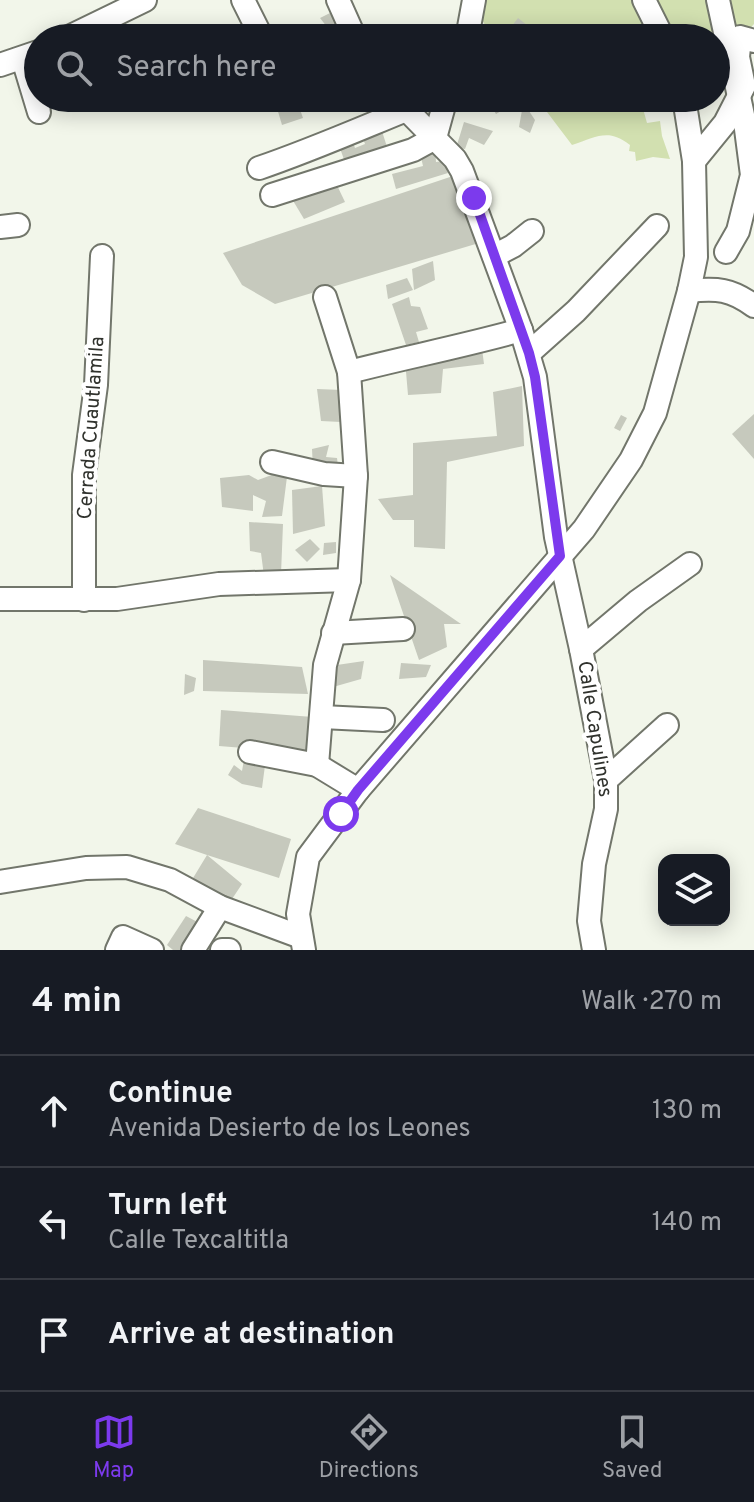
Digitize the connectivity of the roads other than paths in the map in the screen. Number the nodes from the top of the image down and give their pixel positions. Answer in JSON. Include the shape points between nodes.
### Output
{"nodes":[{"id":1,"x":145,"y":0,"type":"edge"},
{"id":2,"x":243,"y":0,"type":"edge"},
{"id":3,"x":338,"y":0,"type":"edge"},
{"id":4,"x":474,"y":0,"type":"edge"},
{"id":5,"x":644,"y":0,"type":"edge"},
{"id":6,"x":718,"y":0,"type":"edge"},
{"id":7,"x":96,"y":24,"type":"edge"},
{"id":8,"x":255,"y":24,"type":"edge"},
{"id":9,"x":349,"y":24,"type":"edge"},
{"id":10,"x":470,"y":24,"type":"edge"},
{"id":11,"x":656,"y":24,"type":"edge"},
{"id":12,"x":723,"y":24,"type":"edge"},
{"id":13,"x":754,"y":41,"type":"edge"},
{"id":14,"x":730,"y":57,"type":"edge"},
{"id":15,"x":24,"y":58,"type":"edge"},
{"id":16,"x":0,"y":65,"type":"edge"},
{"id":17,"x":739,"y":100,"type":"junction"},
{"id":18,"x":385,"y":112,"type":"edge"},
{"id":19,"x":408,"y":112,"type":"edge"},
{"id":20,"x":442,"y":112,"type":"edge"},
{"id":21,"x":686,"y":112,"type":"edge"},
{"id":22,"x":435,"y":138,"type":"junction"},
{"id":23,"x":694,"y":161,"type":"junction"},
{"id":24,"x":259,"y":168,"type":"dead end"},
{"id":25,"x":272,"y":195,"type":"dead end"},
{"id":26,"x":657,"y":226,"type":"dead end"},
{"id":27,"x":532,"y":231,"type":"dead end"},
{"id":28,"x":726,"y":252,"type":"dead end"},
{"id":29,"x":102,"y":256,"type":"dead end"},
{"id":30,"x":494,"y":256,"type":"junction"},
{"id":31,"x":689,"y":291,"type":"junction"},
{"id":32,"x":325,"y":297,"type":"dead end"},
{"id":33,"x":754,"y":306,"type":"edge"},
{"id":34,"x":521,"y":330,"type":"junction"},
{"id":35,"x":529,"y":353,"type":"junction"},
{"id":36,"x":349,"y":372,"type":"junction"},
{"id":37,"x":272,"y":462,"type":"dead end"},
{"id":38,"x":356,"y":476,"type":"junction"},
{"id":39,"x":560,"y":556,"type":"junction"},
{"id":40,"x":690,"y":564,"type":"dead end"},
{"id":41,"x":349,"y":580,"type":"junction"},
{"id":42,"x":0,"y":599,"type":"edge"},
{"id":43,"x":84,"y":600,"type":"junction"},
{"id":44,"x":403,"y":629,"type":"dead end"},
{"id":45,"x":333,"y":633,"type":"junction"},
{"id":46,"x":581,"y":649,"type":"junction"},
{"id":47,"x":322,"y":717,"type":"junction"},
{"id":48,"x":383,"y":720,"type":"dead end"},
{"id":49,"x":667,"y":725,"type":"dead end"},
{"id":50,"x":250,"y":752,"type":"dead end"},
{"id":51,"x":317,"y":765,"type":"junction"},
{"id":52,"x":606,"y":780,"type":"junction"},
{"id":53,"x":358,"y":790,"type":"junction"},
{"id":54,"x":0,"y":882,"type":"edge"},
{"id":55,"x":220,"y":907,"type":"junction"},
{"id":56,"x":303,"y":944,"type":"edge"},
{"id":57,"x":117,"y":950,"type":"edge"},
{"id":58,"x":152,"y":950,"type":"edge"},
{"id":59,"x":193,"y":950,"type":"edge"},
{"id":60,"x":222,"y":950,"type":"edge"},
{"id":61,"x":229,"y":950,"type":"edge"},
{"id":62,"x":594,"y":950,"type":"edge"}],
"edges":[{"from":1,"to":7,"type":"street"},
{"from":2,"to":8,"type":"street"},
{"from":3,"to":9,"type":"street"},
{"from":4,"to":10,"type":"street"},
{"from":5,"to":11,"type":"street"},
{"from":6,"to":12,"type":"street"},
{"from":13,"to":17,"type":"street","via":[[740,37],[744,86]]},
{"from":14,"to":17,"type":"street"},
{"from":15,"to":16,"type":"street"},
{"from":17,"to":23,"type":"street"},
{"from":17,"to":28,"type":"street","via":[[752,175],[738,231]]},
{"from":18,"to":24,"type":"street","via":[[321,147]]},
{"from":19,"to":22,"type":"street","name":"Calle Capulines"},
{"from":20,"to":22,"type":"street"},
{"from":21,"to":23,"type":"street"},
{"from":22,"to":25,"type":"street","via":[[413,150]]},
{"from":22,"to":30,"type":"street","name":"Calle Capulines","via":[[462,171]]},
{"from":23,"to":31,"type":"street","via":[[696,257]]},
{"from":26,"to":35,"type":"street"},
{"from":27,"to":30,"type":"street"},
{"from":29,"to":43,"type":"street","name":"Cerrada Cuautlamila","via":[[96,385],[84,475]]},
{"from":30,"to":34,"type":"street","name":"Calle Capulines"},
{"from":31,"to":33,"type":"street","via":[[717,288]]},
{"from":31,"to":39,"type":"street","via":[[655,413],[601,507]]},
{"from":32,"to":36,"type":"street"},
{"from":34,"to":35,"type":"street","name":"Calle Capulines"},
{"from":34,"to":36,"type":"street"},
{"from":35,"to":39,"type":"street","name":"Calle Capulines"},
{"from":36,"to":38,"type":"street"},
{"from":37,"to":38,"type":"street"},
{"from":38,"to":41,"type":"street"},
{"from":39,"to":46,"type":"street","name":"Calle Capulines"},
{"from":39,"to":53,"type":"street"},
{"from":40,"to":46,"type":"street"},
{"from":41,"to":43,"type":"street","via":[[219,584]]},
{"from":41,"to":45,"type":"street"},
{"from":42,"to":43,"type":"street"},
{"from":44,"to":45,"type":"street"},
{"from":45,"to":47,"type":"street"},
{"from":46,"to":52,"type":"street","name":"Calle Capulines"},
{"from":47,"to":48,"type":"street"},
{"from":47,"to":51,"type":"street"},
{"from":49,"to":52,"type":"street"},
{"from":50,"to":51,"type":"street"},
{"from":51,"to":53,"type":"street"},
{"from":52,"to":62,"type":"street","name":"Calle Capulines","via":[[589,921]]},
{"from":53,"to":56,"type":"street","via":[[308,857],[298,914]]},
{"from":54,"to":55,"type":"street","via":[[127,867],[170,880]]},
{"from":55,"to":56,"type":"street"},
{"from":55,"to":59,"type":"street"},
{"from":57,"to":58,"type":"street","via":[[123,937]]},
{"from":60,"to":61,"type":"street"}]}
